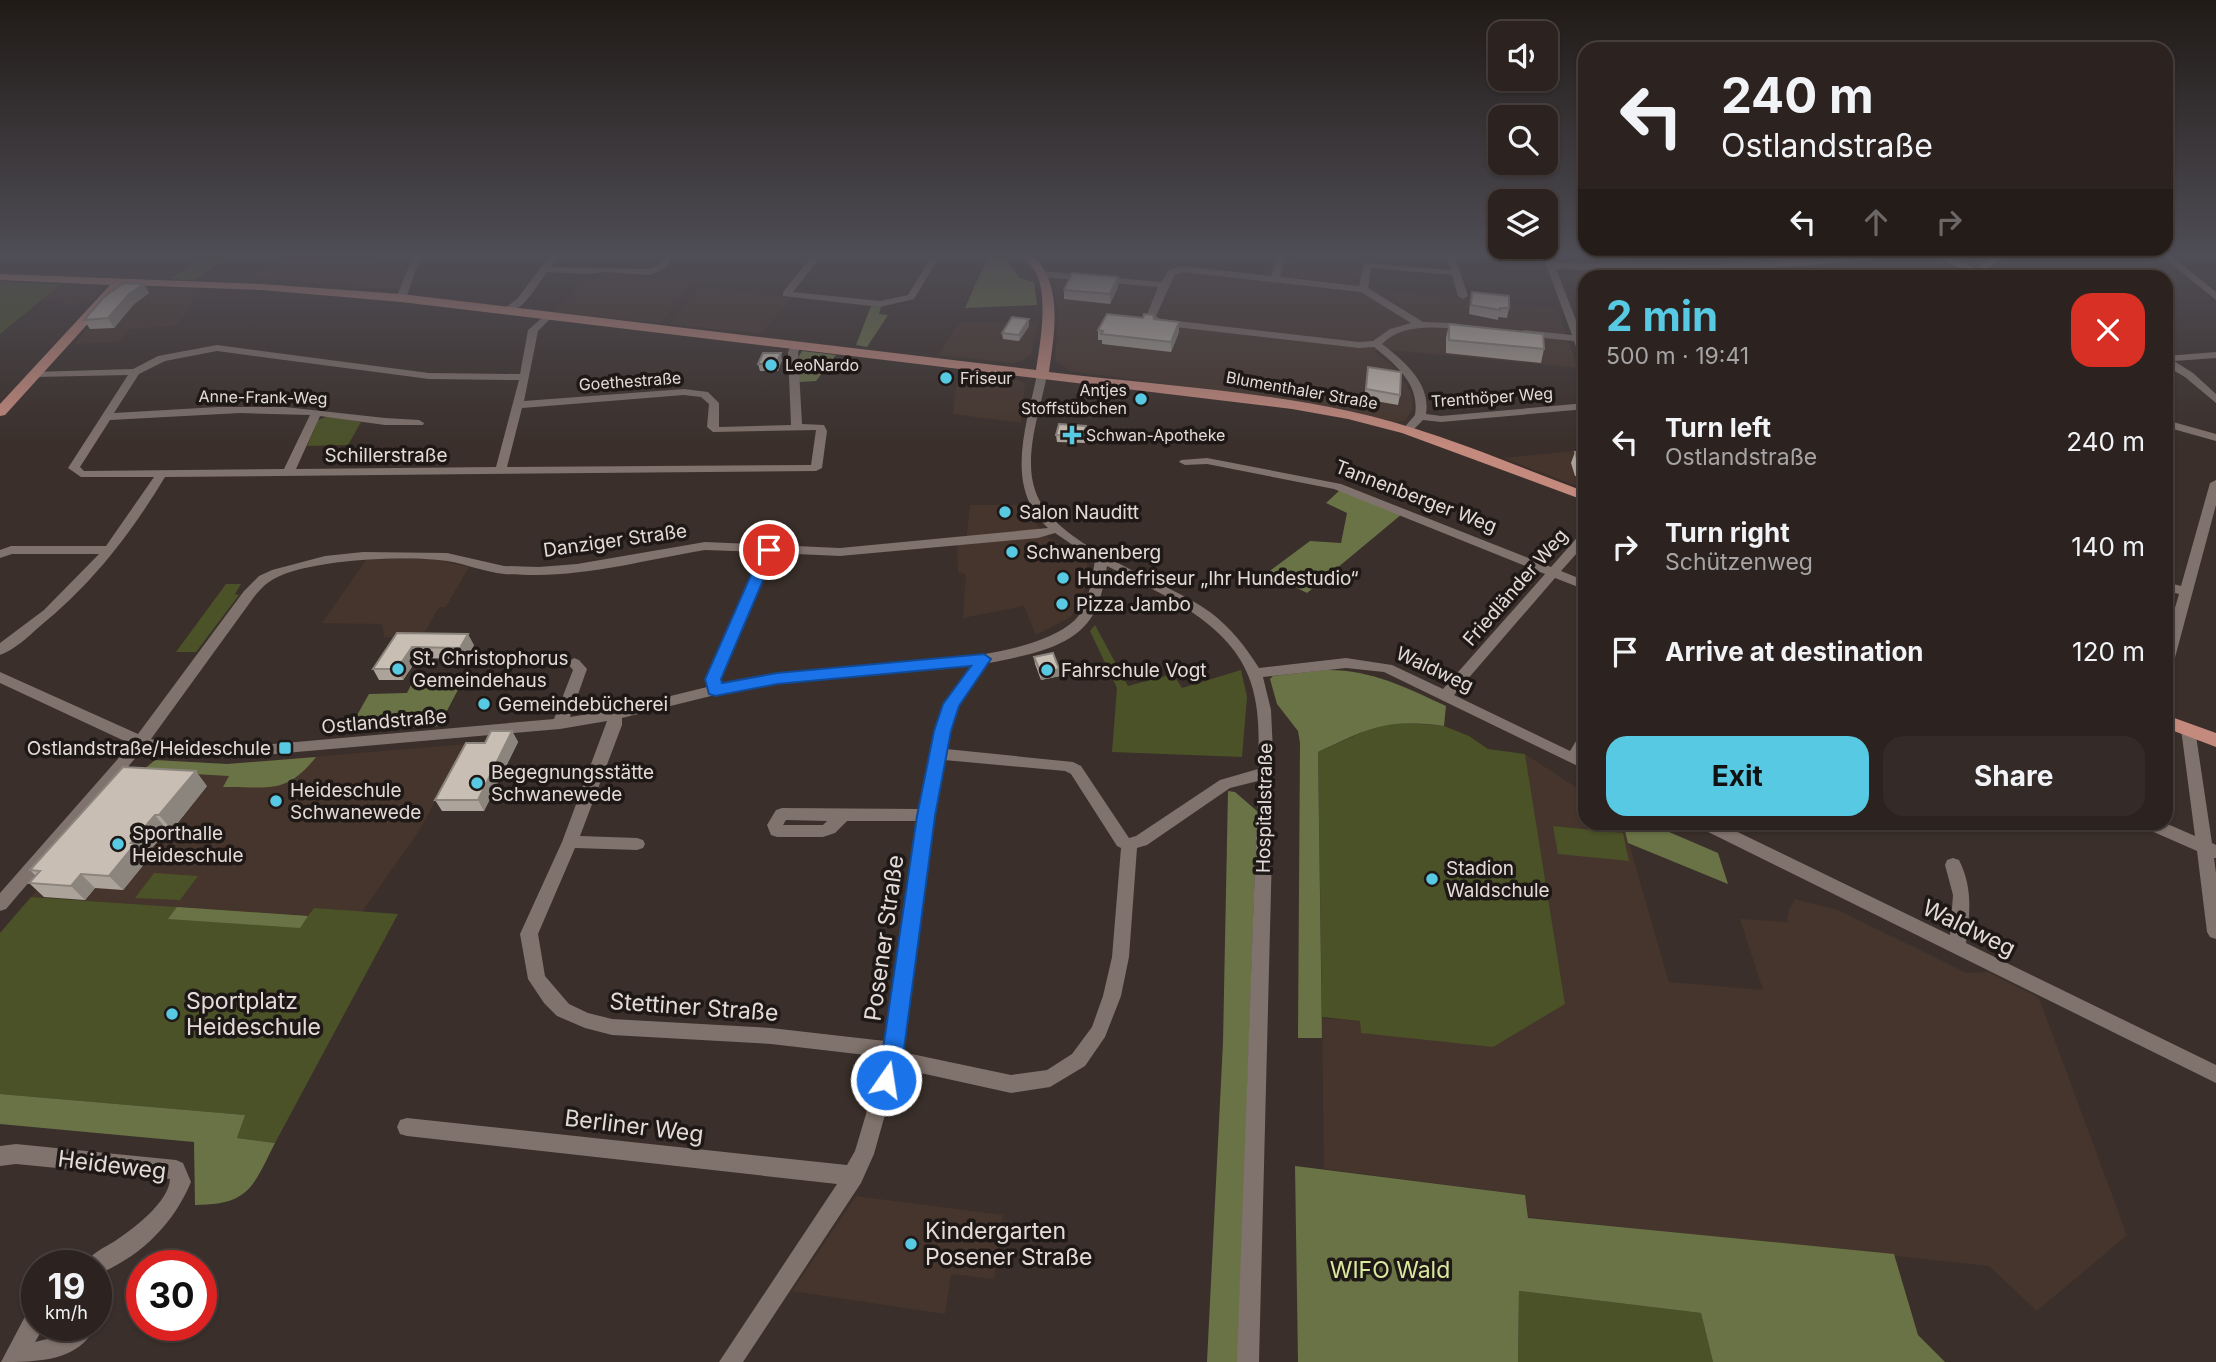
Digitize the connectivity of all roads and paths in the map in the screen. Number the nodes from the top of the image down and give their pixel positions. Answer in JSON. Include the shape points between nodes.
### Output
{"nodes":[{"id":1,"x":85,"y":320,"type":"edge"},
{"id":2,"x":544,"y":320,"type":"edge"},
{"id":3,"x":588,"y":320,"type":"edge"},
{"id":4,"x":1046,"y":320,"type":"edge"},
{"id":5,"x":1155,"y":320,"type":"edge"},
{"id":6,"x":1412,"y":320,"type":"edge"},
{"id":7,"x":1574,"y":320,"type":"edge"},
{"id":8,"x":1419,"y":324,"type":"junction"},
{"id":9,"x":1479,"y":329,"type":"edge"},
{"id":10,"x":1514,"y":332,"type":"edge"},
{"id":11,"x":1578,"y":339,"type":"joint"},
{"id":12,"x":797,"y":344,"type":"junction"},
{"id":13,"x":1376,"y":344,"type":"junction"},
{"id":14,"x":2216,"y":355,"type":"edge"},
{"id":15,"x":2173,"y":359,"type":"edge"},
{"id":16,"x":2173,"y":365,"type":"edge"},
{"id":17,"x":135,"y":372,"type":"junction"},
{"id":18,"x":35,"y":374,"type":"junction"},
{"id":19,"x":1042,"y":374,"type":"junction"},
{"id":20,"x":525,"y":377,"type":"junction"},
{"id":21,"x":2216,"y":400,"type":"edge"},
{"id":22,"x":518,"y":405,"type":"junction"},
{"id":23,"x":1578,"y":407,"type":"edge"},
{"id":24,"x":0,"y":412,"type":"edge"},
{"id":25,"x":317,"y":412,"type":"junction"},
{"id":26,"x":1420,"y":416,"type":"junction"},
{"id":27,"x":106,"y":417,"type":"junction"},
{"id":28,"x":419,"y":423,"type":"dead end"},
{"id":29,"x":2173,"y":425,"type":"edge"},
{"id":30,"x":797,"y":428,"type":"junction"},
{"id":31,"x":1407,"y":430,"type":"junction"},
{"id":32,"x":2216,"y":438,"type":"edge"},
{"id":33,"x":1185,"y":462,"type":"dead end"},
{"id":34,"x":500,"y":472,"type":"junction"},
{"id":35,"x":162,"y":473,"type":"junction"},
{"id":36,"x":288,"y":473,"type":"junction"},
{"id":37,"x":2216,"y":483,"type":"edge"},
{"id":38,"x":1578,"y":494,"type":"edge"},
{"id":39,"x":1054,"y":530,"type":"junction"},
{"id":40,"x":2202,"y":535,"type":"junction"},
{"id":41,"x":2216,"y":540,"type":"edge"},
{"id":42,"x":1578,"y":544,"type":"edge"},
{"id":43,"x":111,"y":550,"type":"junction"},
{"id":44,"x":769,"y":550,"type":"junction"},
{"id":45,"x":0,"y":554,"type":"edge"},
{"id":46,"x":1102,"y":556,"type":"junction"},
{"id":47,"x":1553,"y":573,"type":"junction"},
{"id":48,"x":1578,"y":583,"type":"edge"},
{"id":49,"x":2173,"y":588,"type":"edge"},
{"id":50,"x":2185,"y":592,"type":"junction"},
{"id":51,"x":2173,"y":639,"type":"edge"},
{"id":52,"x":0,"y":650,"type":"edge"},
{"id":53,"x":984,"y":659,"type":"junction"},
{"id":54,"x":574,"y":663,"type":"dead end"},
{"id":55,"x":1255,"y":673,"type":"junction"},
{"id":56,"x":0,"y":677,"type":"edge"},
{"id":57,"x":715,"y":690,"type":"junction"},
{"id":58,"x":1445,"y":696,"type":"junction"},
{"id":59,"x":614,"y":715,"type":"junction"},
{"id":60,"x":560,"y":724,"type":"junction"},
{"id":61,"x":2173,"y":724,"type":"edge"},
{"id":62,"x":2188,"y":729,"type":"junction"},
{"id":63,"x":2216,"y":740,"type":"edge"},
{"id":64,"x":141,"y":742,"type":"junction"},
{"id":65,"x":938,"y":754,"type":"junction"},
{"id":66,"x":1578,"y":762,"type":"edge"},
{"id":67,"x":1266,"y":773,"type":"junction"},
{"id":68,"x":844,"y":815,"type":"dead end"},
{"id":69,"x":926,"y":816,"type":"junction"},
{"id":70,"x":1732,"y":830,"type":"edge"},
{"id":71,"x":2165,"y":830,"type":"edge"},
{"id":72,"x":570,"y":842,"type":"junction"},
{"id":73,"x":636,"y":844,"type":"dead end"},
{"id":74,"x":1129,"y":844,"type":"junction"},
{"id":75,"x":2210,"y":849,"type":"edge"},
{"id":76,"x":1953,"y":865,"type":"dead end"},
{"id":77,"x":1,"y":901,"type":"edge"},
{"id":78,"x":2216,"y":932,"type":"edge"},
{"id":79,"x":1958,"y":948,"type":"junction"},
{"id":80,"x":893,"y":1054,"type":"junction"},
{"id":81,"x":2216,"y":1074,"type":"edge"},
{"id":82,"x":407,"y":1127,"type":"dead end"},
{"id":83,"x":0,"y":1156,"type":"edge"},
{"id":84,"x":854,"y":1176,"type":"junction"},
{"id":85,"x":112,"y":1255,"type":"edge"},
{"id":86,"x":24,"y":1341,"type":"edge"},
{"id":87,"x":68,"y":1341,"type":"edge"},
{"id":88,"x":14,"y":1359,"type":"edge"},
{"id":89,"x":730,"y":1362,"type":"edge"},
{"id":90,"x":1248,"y":1362,"type":"edge"}],
"edges":[{"from":1,"to":18,"type":"main road"},
{"from":2,"to":20,"type":"street","via":[[533,330]]},
{"from":3,"to":12,"type":"main road","name":"Blumenthaler Straße"},
{"from":4,"to":19,"type":"main road"},
{"from":5,"to":13,"type":"street"},
{"from":6,"to":8,"type":"street"},
{"from":7,"to":11,"type":"street"},
{"from":8,"to":9,"type":"street"},
{"from":8,"to":13,"type":"street","via":[[1381,337]]},
{"from":10,"to":11,"type":"street"},
{"from":12,"to":19,"type":"main road","name":"Blumenthaler Straße"},
{"from":12,"to":30,"type":"street","via":[[793,352]]},
{"from":13,"to":26,"type":"street","via":[[1394,358],[1418,389],[1423,402]]},
{"from":14,"to":15,"type":"street"},
{"from":16,"to":21,"type":"street"},
{"from":17,"to":18,"type":"street"},
{"from":17,"to":20,"type":"street","via":[[162,358],[217,348],[429,376]]},
{"from":17,"to":27,"type":"street","name":"Schillerstraße"},
{"from":18,"to":24,"type":"main road"},
{"from":19,"to":31,"type":"main road","name":"Blumenthaler Straße","via":[[1292,405]]},
{"from":19,"to":39,"type":"street","name":"Hospitalstraße","via":[[1026,470],[1035,507]]},
{"from":20,"to":22,"type":"street"},
{"from":22,"to":30,"type":"street","name":"Goethestraße","via":[[684,392],[704,394],[714,403],[712,427],[717,430]]},
{"from":22,"to":34,"type":"street"},
{"from":23,"to":26,"type":"street","name":"Trenthöper Weg","via":[[1441,419]]},
{"from":25,"to":27,"type":"street","name":"Anne-Frank-Weg","via":[[232,410]]},
{"from":25,"to":28,"type":"street","name":"Anne-Frank-Weg"},
{"from":25,"to":36,"type":"street"},
{"from":26,"to":31,"type":"street","name":"Trenthöper Weg"},
{"from":27,"to":35,"type":"street","name":"Schillerstraße","via":[[74,468],[81,474]]},
{"from":29,"to":32,"type":"street"},
{"from":30,"to":34,"type":"street","name":"Schillerstraße","via":[[820,427],[822,431],[816,468]]},
{"from":31,"to":38,"type":"main road","name":"Blumenthaler Straße"},
{"from":33,"to":47,"type":"street","name":"Tannenberger Weg","via":[[1207,461],[1337,486]]},
{"from":34,"to":36,"type":"street","name":"Schillerstraße"},
{"from":35,"to":36,"type":"street","name":"Schillerstraße"},
{"from":35,"to":43,"type":"street"},
{"from":37,"to":40,"type":"street"},
{"from":39,"to":44,"type":"street","name":"Danziger Straße","via":[[840,552]]},
{"from":39,"to":46,"type":"street","name":"Hospitalstraße"},
{"from":40,"to":41,"type":"street"},
{"from":40,"to":50,"type":"street"},
{"from":42,"to":47,"type":"street","name":"Friedländer Weg"},
{"from":43,"to":45,"type":"street","via":[[11,550]]},
{"from":43,"to":52,"type":"street","via":[[46,618]]},
{"from":44,"to":57,"type":"street","via":[[713,679]]},
{"from":44,"to":64,"type":"street","name":"Danziger Straße","via":[[705,546],[539,571],[400,554],[294,567],[264,579],[249,594]]},
{"from":46,"to":53,"type":"street","name":"Ostlandstraße","via":[[1093,601],[1079,624],[1045,645]]},
{"from":46,"to":55,"type":"street","name":"Hospitalstraße","via":[[1213,620],[1242,650]]},
{"from":47,"to":48,"type":"street","name":"Tannenberger Weg"},
{"from":47,"to":58,"type":"street","name":"Friedländer Weg"},
{"from":49,"to":50,"type":"street"},
{"from":50,"to":51,"type":"street"},
{"from":53,"to":57,"type":"street","name":"Ostlandstraße","via":[[777,678]]},
{"from":53,"to":65,"type":"street","name":"Posener Straße","via":[[947,714]]},
{"from":54,"to":60,"type":"street","via":[[580,669]]},
{"from":55,"to":58,"type":"street","name":"Waldweg","via":[[1366,664],[1387,668]]},
{"from":55,"to":67,"type":"street","name":"Hospitalstraße","via":[[1263,699]]},
{"from":56,"to":64,"type":"street","name":"Ostlandstraße"},
{"from":57,"to":59,"type":"street","name":"Ostlandstraße"},
{"from":58,"to":66,"type":"street","name":"Waldweg"},
{"from":59,"to":60,"type":"street","name":"Ostlandstraße"},
{"from":59,"to":72,"type":"street","name":"Stettiner Straße","via":[[615,725]]},
{"from":60,"to":64,"type":"street","name":"Ostlandstraße","via":[[250,751],[175,750]]},
{"from":61,"to":62,"type":"main road"},
{"from":62,"to":63,"type":"main road"},
{"from":62,"to":75,"type":"street"},
{"from":64,"to":77,"type":"street","name":"Danziger Straße"},
{"from":65,"to":69,"type":"street","name":"Posener Straße"},
{"from":65,"to":74,"type":"street","via":[[1068,766],[1076,770]]},
{"from":67,"to":74,"type":"street","via":[[1225,784],[1141,841]]},
{"from":67,"to":90,"type":"street","name":"Hospitalstraße"},
{"from":68,"to":69,"type":"street"},
{"from":69,"to":80,"type":"street","name":"Posener Straße"},
{"from":70,"to":79,"type":"street","name":"Waldweg"},
{"from":71,"to":75,"type":"street"},
{"from":72,"to":73,"type":"street"},
{"from":72,"to":80,"type":"street","name":"Stettiner Straße","via":[[529,934],[537,979],[563,1010],[612,1027],[771,1036]]},
{"from":74,"to":80,"type":"street","name":"Stettiner Straße","via":[[1116,991],[1100,1030],[1076,1062],[1052,1078],[1027,1085]]},
{"from":75,"to":78,"type":"street"},
{"from":76,"to":79,"type":"street","via":[[1963,891]]},
{"from":79,"to":81,"type":"street","name":"Waldweg"},
{"from":80,"to":84,"type":"street","name":"Posener Straße","via":[[874,1125]]},
{"from":82,"to":84,"type":"street","name":"Berliner Weg"},
{"from":83,"to":85,"type":"street","name":"Heideweg","via":[[176,1170],[181,1182],[165,1215]]},
{"from":84,"to":89,"type":"street","name":"Posener Straße"},
{"from":86,"to":88,"type":"street"},
{"from":87,"to":88,"type":"street","via":[[49,1352]]}]}
